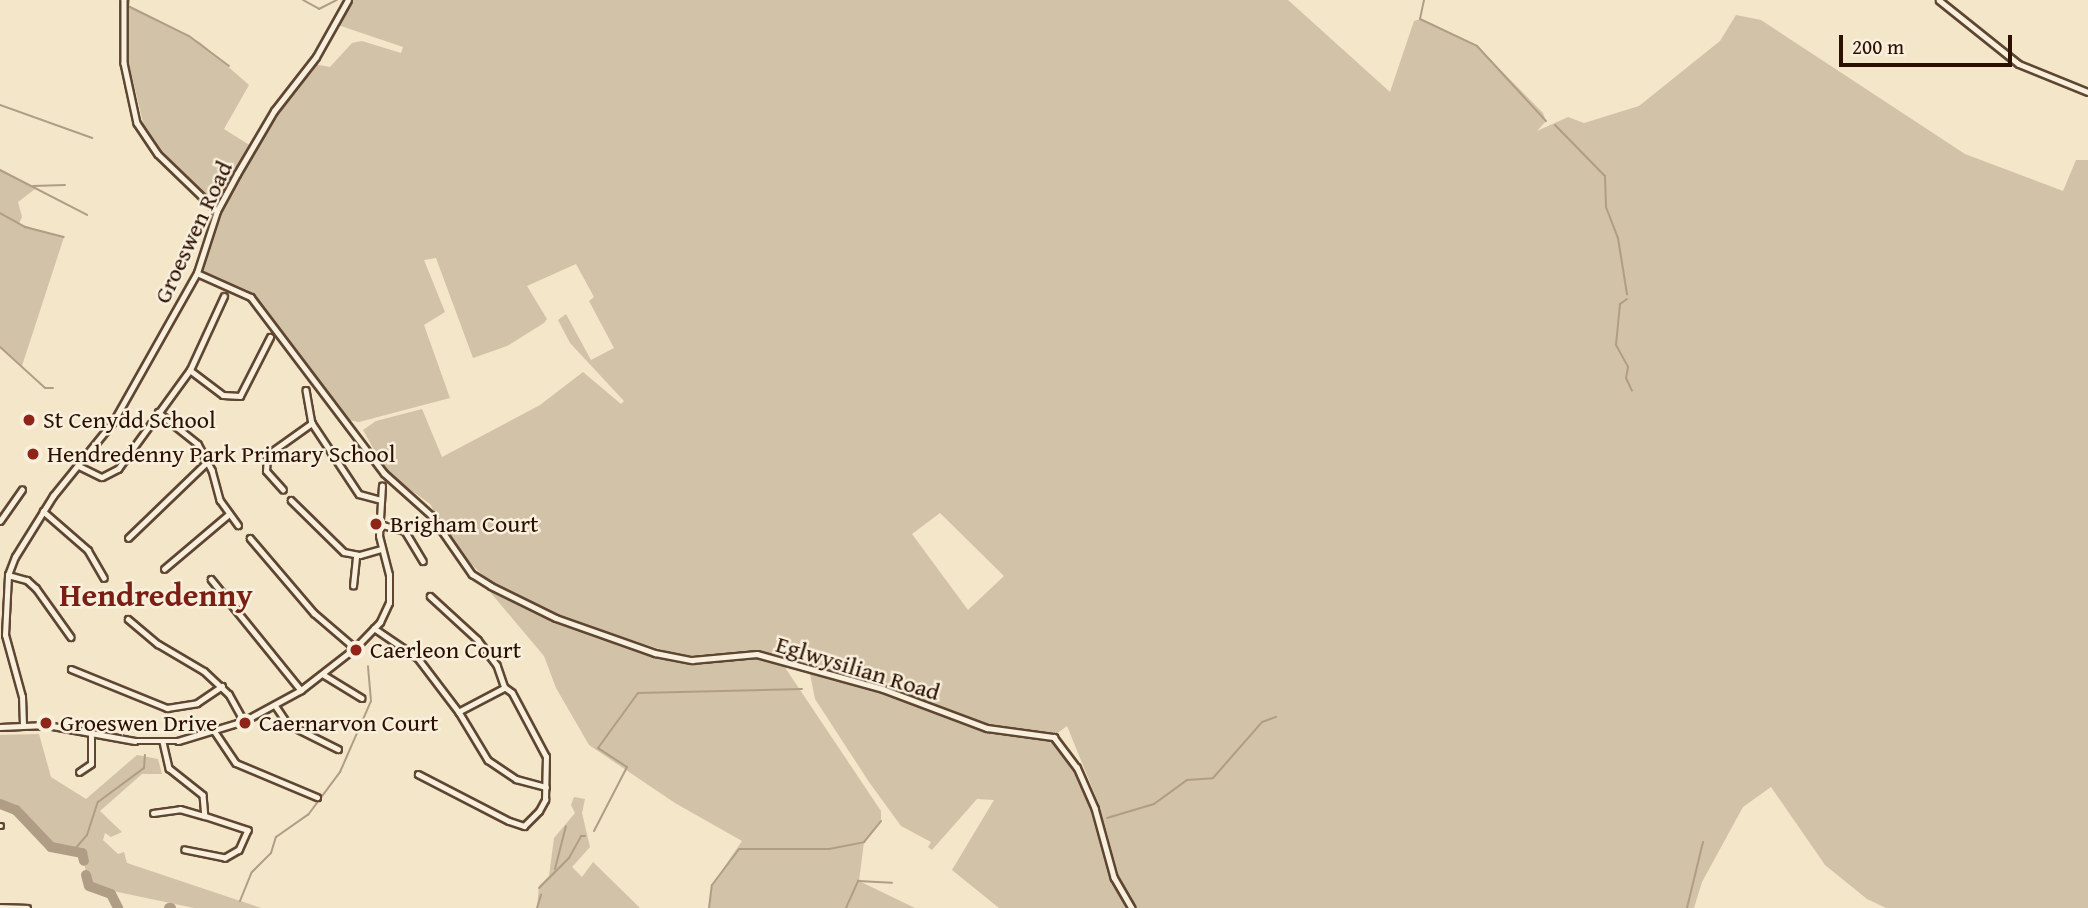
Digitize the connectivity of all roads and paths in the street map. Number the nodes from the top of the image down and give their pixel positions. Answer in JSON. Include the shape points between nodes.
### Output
{"nodes":[{"id":1,"x":124,"y":0,"type":"edge"},
{"id":2,"x":348,"y":0,"type":"edge"},
{"id":3,"x":1939,"y":0,"type":"edge"},
{"id":4,"x":2088,"y":92,"type":"edge"},
{"id":5,"x":217,"y":211,"type":"junction"},
{"id":6,"x":197,"y":273,"type":"junction"},
{"id":7,"x":224,"y":296,"type":"dead end"},
{"id":8,"x":270,"y":337,"type":"dead end"},
{"id":9,"x":190,"y":370,"type":"junction"},
{"id":10,"x":306,"y":390,"type":"dead end"},
{"id":11,"x":158,"y":412,"type":"junction"},
{"id":12,"x":312,"y":423,"type":"junction"},
{"id":13,"x":208,"y":461,"type":"junction"},
{"id":14,"x":79,"y":466,"type":"junction"},
{"id":15,"x":383,"y":486,"type":"dead end"},
{"id":16,"x":22,"y":490,"type":"dead end"},
{"id":17,"x":283,"y":491,"type":"dead end"},
{"id":18,"x":290,"y":500,"type":"dead end"},
{"id":19,"x":381,"y":500,"type":"junction"},
{"id":20,"x":43,"y":511,"type":"junction"},
{"id":21,"x":229,"y":514,"type":"junction"},
{"id":22,"x":0,"y":521,"type":"edge"},
{"id":23,"x":379,"y":524,"type":"junction"},
{"id":24,"x":238,"y":525,"type":"dead end"},
{"id":25,"x":128,"y":538,"type":"dead end"},
{"id":26,"x":250,"y":538,"type":"dead end"},
{"id":27,"x":381,"y":549,"type":"junction"},
{"id":28,"x":356,"y":555,"type":"junction"},
{"id":29,"x":423,"y":561,"type":"dead end"},
{"id":30,"x":164,"y":569,"type":"dead end"},
{"id":31,"x":8,"y":575,"type":"junction"},
{"id":32,"x":104,"y":578,"type":"dead end"},
{"id":33,"x":211,"y":579,"type":"dead end"},
{"id":34,"x":353,"y":586,"type":"dead end"},
{"id":35,"x":430,"y":596,"type":"dead end"},
{"id":36,"x":2,"y":605,"type":"edge"},
{"id":37,"x":128,"y":619,"type":"dead end"},
{"id":38,"x":374,"y":628,"type":"junction"},
{"id":39,"x":71,"y":637,"type":"dead end"},
{"id":40,"x":355,"y":648,"type":"junction"},
{"id":41,"x":71,"y":669,"type":"dead end"},
{"id":42,"x":324,"y":676,"type":"junction"},
{"id":43,"x":222,"y":686,"type":"junction"},
{"id":44,"x":505,"y":688,"type":"junction"},
{"id":45,"x":301,"y":690,"type":"junction"},
{"id":46,"x":362,"y":698,"type":"dead end"},
{"id":47,"x":275,"y":705,"type":"junction"},
{"id":48,"x":459,"y":712,"type":"junction"},
{"id":49,"x":244,"y":721,"type":"junction"},
{"id":50,"x":23,"y":725,"type":"junction"},
{"id":51,"x":0,"y":727,"type":"edge"},
{"id":52,"x":215,"y":732,"type":"junction"},
{"id":53,"x":91,"y":733,"type":"junction"},
{"id":54,"x":163,"y":742,"type":"junction"},
{"id":55,"x":338,"y":749,"type":"dead end"},
{"id":56,"x":79,"y":772,"type":"dead end"},
{"id":57,"x":418,"y":774,"type":"dead end"},
{"id":58,"x":546,"y":787,"type":"junction"},
{"id":59,"x":317,"y":797,"type":"dead end"},
{"id":60,"x":153,"y":813,"type":"dead end"},
{"id":61,"x":205,"y":816,"type":"junction"},
{"id":62,"x":185,"y":850,"type":"dead end"},
{"id":63,"x":0,"y":907,"type":"edge"},
{"id":64,"x":27,"y":908,"type":"edge"},
{"id":65,"x":1132,"y":908,"type":"edge"}],
"edges":[{"from":1,"to":5,"type":"street","via":[[124,63],[137,123],[158,154]]},
{"from":2,"to":5,"type":"street","name":"Groeswen Road","via":[[316,57],[274,111]]},
{"from":3,"to":4,"type":"street","via":[[2019,64]]},
{"from":5,"to":6,"type":"street","name":"Groeswen Road"},
{"from":6,"to":14,"type":"street","name":"Groeswen Road","via":[[113,422]]},
{"from":6,"to":65,"type":"street","name":"Eglwysilian Road","via":[[251,297],[384,473],[431,515],[457,557],[491,586],[556,618],[655,653],[692,660],[757,654],[883,688],[987,728],[1054,737],[1071,755],[1081,776],[1114,877]]},
{"from":7,"to":9,"type":"street"},
{"from":8,"to":9,"type":"street","via":[[240,396],[223,395]]},
{"from":9,"to":11,"type":"street"},
{"from":10,"to":12,"type":"street"},
{"from":11,"to":13,"type":"street","via":[[192,437]]},
{"from":11,"to":14,"type":"street","via":[[113,473],[96,476]]},
{"from":12,"to":17,"type":"street","via":[[267,455],[266,471]]},
{"from":12,"to":19,"type":"street","via":[[359,494]]},
{"from":13,"to":21,"type":"street"},
{"from":13,"to":25,"type":"street"},
{"from":14,"to":20,"type":"street","name":"Groeswen Road"},
{"from":15,"to":19,"type":"street"},
{"from":16,"to":22,"type":"street"},
{"from":18,"to":28,"type":"street","via":[[334,547]]},
{"from":19,"to":23,"type":"street"},
{"from":20,"to":31,"type":"street"},
{"from":20,"to":32,"type":"street","via":[[88,550]]},
{"from":21,"to":24,"type":"street"},
{"from":21,"to":30,"type":"street"},
{"from":23,"to":27,"type":"street"},
{"from":23,"to":29,"type":"street","via":[[401,528]]},
{"from":26,"to":40,"type":"street","via":[[314,613]]},
{"from":27,"to":28,"type":"street"},
{"from":27,"to":38,"type":"street","via":[[391,592]]},
{"from":28,"to":34,"type":"street"},
{"from":31,"to":36,"type":"street"},
{"from":31,"to":39,"type":"street","via":[[27,580]]},
{"from":33,"to":45,"type":"street"},
{"from":35,"to":44,"type":"street","via":[[478,640]]},
{"from":36,"to":50,"type":"street","via":[[5,635],[22,696]]},
{"from":37,"to":43,"type":"street"},
{"from":38,"to":40,"type":"street"},
{"from":38,"to":48,"type":"street","via":[[414,654]]},
{"from":40,"to":42,"type":"street"},
{"from":41,"to":43,"type":"street","via":[[167,708],[197,703]]},
{"from":42,"to":45,"type":"street"},
{"from":42,"to":46,"type":"street"},
{"from":43,"to":49,"type":"street"},
{"from":44,"to":48,"type":"street"},
{"from":44,"to":58,"type":"street","via":[[546,757]]},
{"from":45,"to":47,"type":"street"},
{"from":47,"to":49,"type":"street"},
{"from":47,"to":55,"type":"street","via":[[288,724]]},
{"from":48,"to":58,"type":"street","via":[[499,770]]},
{"from":49,"to":52,"type":"street"},
{"from":50,"to":51,"type":"street"},
{"from":50,"to":53,"type":"street"},
{"from":52,"to":54,"type":"street"},
{"from":52,"to":59,"type":"street","via":[[236,763]]},
{"from":53,"to":54,"type":"street"},
{"from":53,"to":56,"type":"street","via":[[91,764]]},
{"from":54,"to":61,"type":"street","via":[[169,768],[203,795]]},
{"from":57,"to":58,"type":"street","via":[[524,826],[540,811]]},
{"from":60,"to":61,"type":"street","via":[[180,809]]},
{"from":61,"to":62,"type":"street","via":[[248,830],[242,846],[230,856],[218,858]]},
{"from":63,"to":64,"type":"street"}]}
